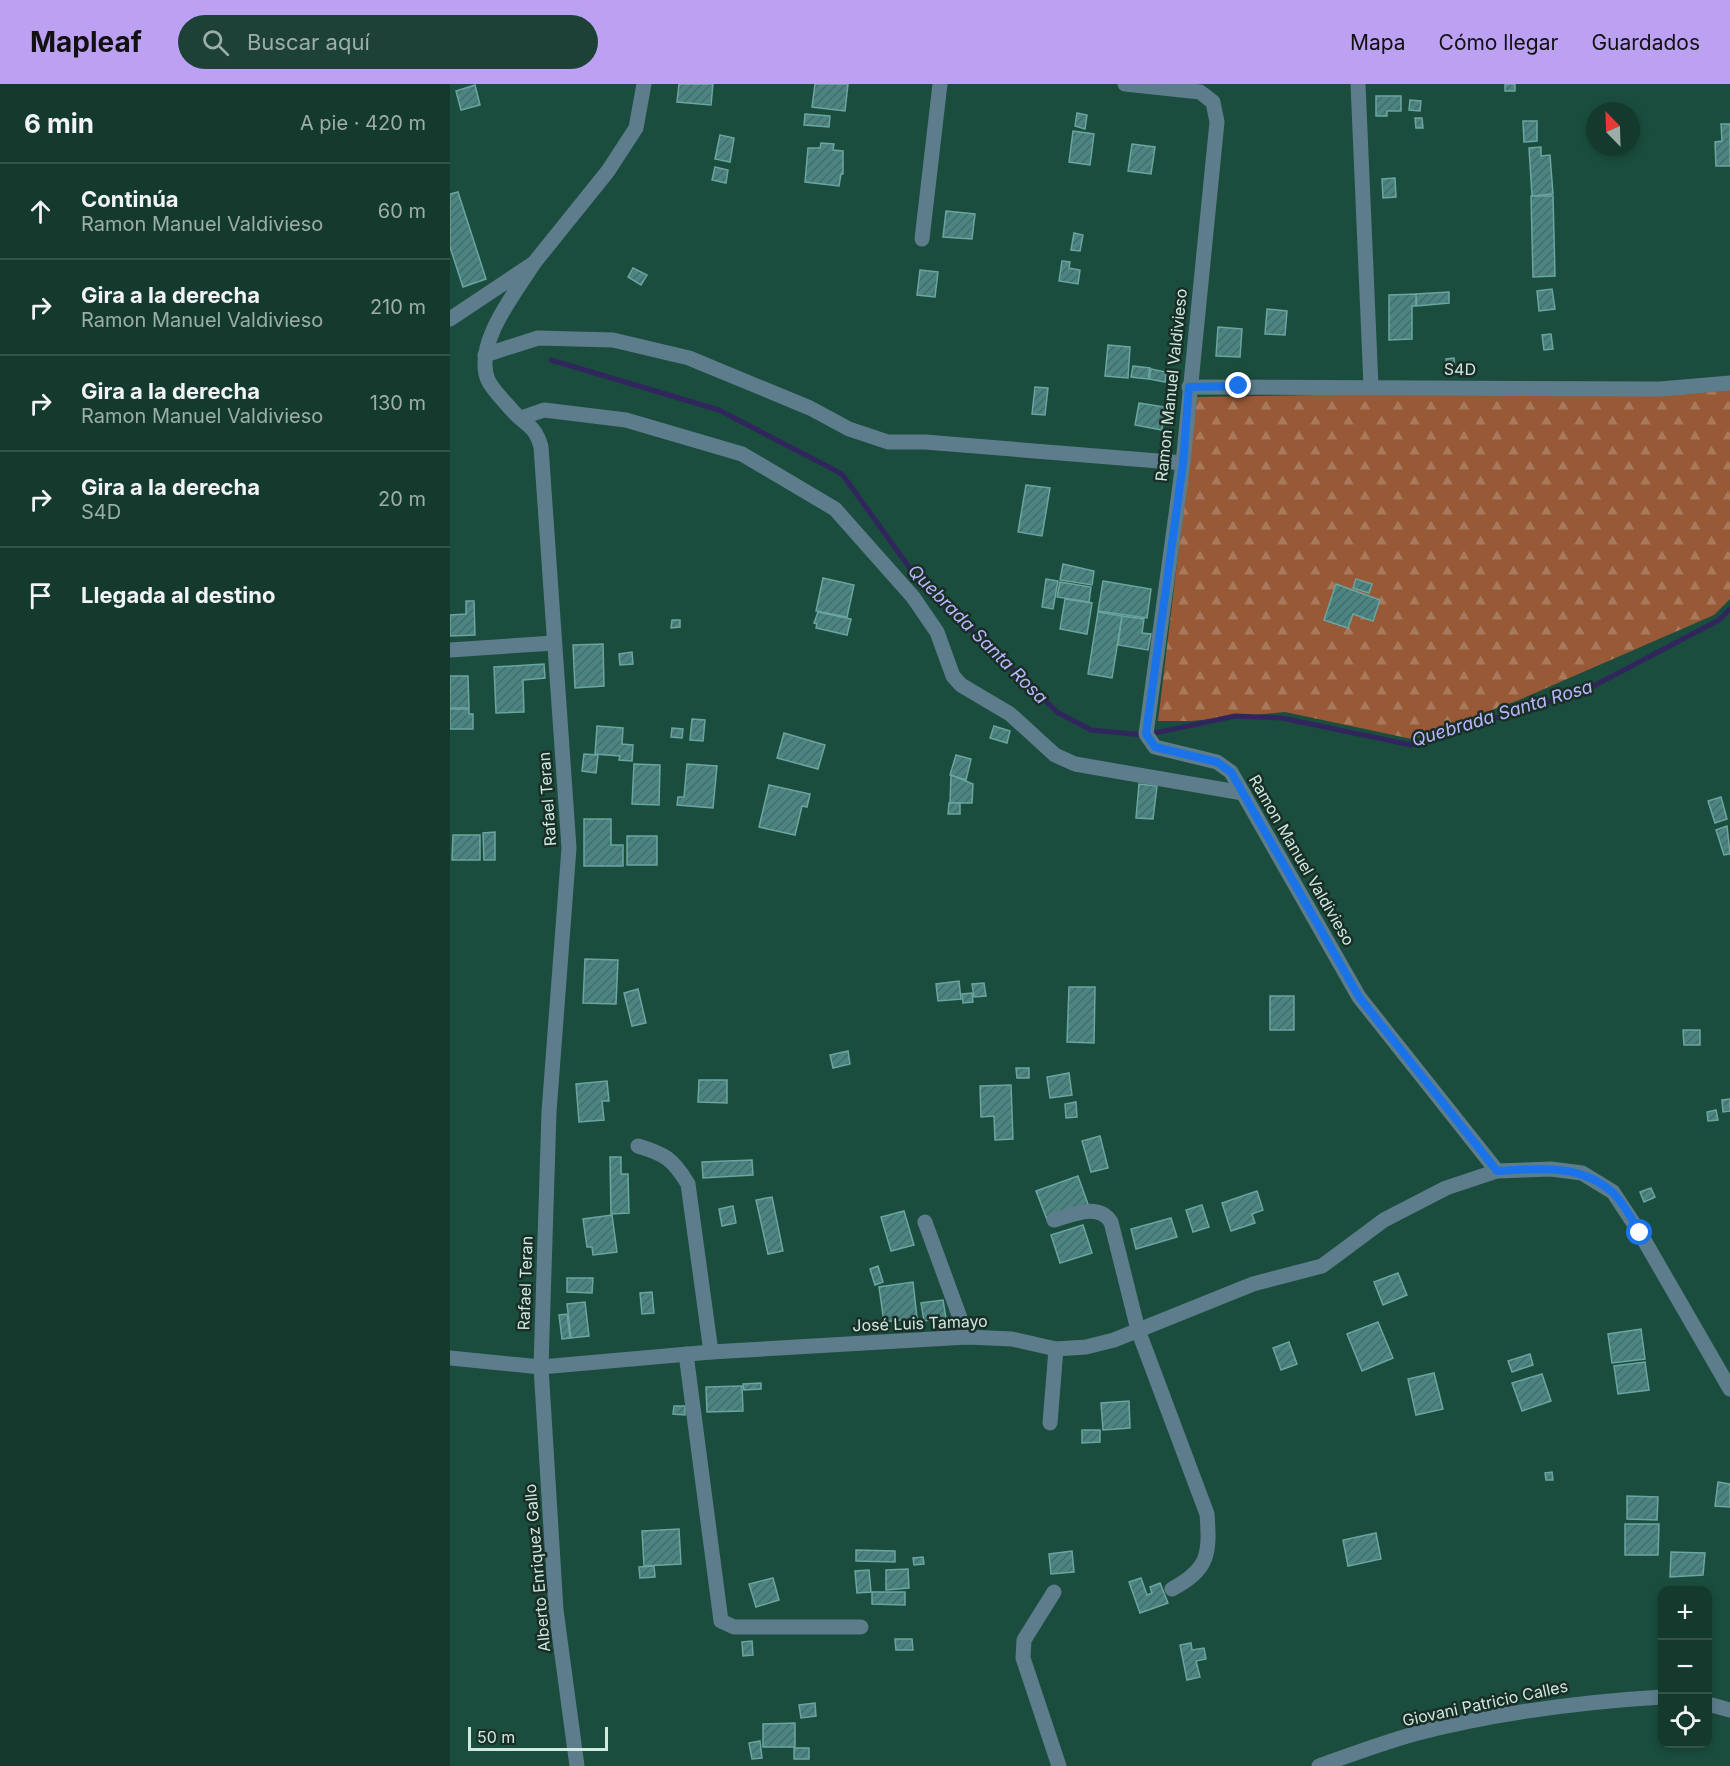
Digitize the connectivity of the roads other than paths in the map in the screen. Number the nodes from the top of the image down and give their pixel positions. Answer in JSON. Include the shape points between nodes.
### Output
{"nodes":[{"id":1,"x":644,"y":84,"type":"edge"},
{"id":2,"x":940,"y":84,"type":"edge"},
{"id":3,"x":1125,"y":84,"type":"edge"},
{"id":4,"x":1359,"y":84,"type":"edge"},
{"id":5,"x":922,"y":239,"type":"dead end"},
{"id":6,"x":534,"y":263,"type":"junction"},
{"id":7,"x":450,"y":319,"type":"edge"},
{"id":8,"x":485,"y":355,"type":"junction"},
{"id":9,"x":1730,"y":383,"type":"edge"},
{"id":10,"x":1371,"y":386,"type":"junction"},
{"id":11,"x":1189,"y":387,"type":"junction"},
{"id":12,"x":521,"y":418,"type":"junction"},
{"id":13,"x":1183,"y":463,"type":"junction"},
{"id":14,"x":554,"y":643,"type":"junction"},
{"id":15,"x":450,"y":650,"type":"edge"},
{"id":16,"x":1243,"y":793,"type":"junction"},
{"id":17,"x":638,"y":1146,"type":"dead end"},
{"id":18,"x":1497,"y":1171,"type":"junction"},
{"id":19,"x":1054,"y":1220,"type":"dead end"},
{"id":20,"x":925,"y":1222,"type":"dead end"},
{"id":21,"x":1138,"y":1330,"type":"junction"},
{"id":22,"x":967,"y":1337,"type":"junction"},
{"id":23,"x":1056,"y":1349,"type":"junction"},
{"id":24,"x":711,"y":1352,"type":"junction"},
{"id":25,"x":686,"y":1354,"type":"junction"},
{"id":26,"x":450,"y":1358,"type":"edge"},
{"id":27,"x":541,"y":1367,"type":"junction"},
{"id":28,"x":1730,"y":1389,"type":"edge"},
{"id":29,"x":1050,"y":1423,"type":"dead end"},
{"id":30,"x":1172,"y":1589,"type":"dead end"},
{"id":31,"x":1054,"y":1592,"type":"dead end"},
{"id":32,"x":861,"y":1627,"type":"dead end"},
{"id":33,"x":1658,"y":1697,"type":"edge"},
{"id":34,"x":1712,"y":1705,"type":"edge"},
{"id":35,"x":1730,"y":1710,"type":"edge"},
{"id":36,"x":577,"y":1766,"type":"edge"},
{"id":37,"x":1059,"y":1766,"type":"edge"},
{"id":38,"x":1319,"y":1766,"type":"edge"}],
"edges":[{"from":1,"to":6,"type":"street","via":[[636,128],[608,171]]},
{"from":2,"to":5,"type":"street"},
{"from":3,"to":11,"type":"street","name":"Ramon Manuel Valdivieso","via":[[1200,92],[1213,102],[1216,122]]},
{"from":4,"to":10,"type":"street"},
{"from":6,"to":7,"type":"street"},
{"from":6,"to":8,"type":"street","via":[[492,332]]},
{"from":8,"to":12,"type":"street","name":"Rafael Teran","via":[[488,380]]},
{"from":8,"to":13,"type":"street","via":[[538,338],[613,340],[689,358],[810,408],[849,429],[888,442]]},
{"from":9,"to":10,"type":"street","name":"S4D","via":[[1660,389]]},
{"from":10,"to":11,"type":"street","name":"S4D"},
{"from":11,"to":13,"type":"street","name":"Ramon Manuel Valdivieso"},
{"from":12,"to":14,"type":"street","name":"Rafael Teran","via":[[531,424],[542,447]]},
{"from":12,"to":16,"type":"street","via":[[544,411],[626,420],[742,454],[835,509],[913,597],[937,632],[953,676],[961,685],[1010,714],[1055,755],[1075,764]]},
{"from":13,"to":16,"type":"street","name":"Ramon Manuel Valdivieso","via":[[1146,734],[1155,747],[1224,766]]},
{"from":14,"to":15,"type":"street"},
{"from":14,"to":27,"type":"street","name":"Rafael Teran","via":[[569,848],[549,1112]]},
{"from":16,"to":18,"type":"street","name":"Ramon Manuel Valdivieso","via":[[1359,997]]},
{"from":17,"to":24,"type":"street","via":[[665,1154],[688,1184]]},
{"from":18,"to":21,"type":"street","name":"José Luis Tamayo","via":[[1446,1188],[1384,1220],[1322,1266],[1253,1284]]},
{"from":18,"to":28,"type":"street","via":[[1551,1169],[1582,1173],[1612,1192]]},
{"from":19,"to":21,"type":"street","via":[[1093,1210],[1107,1216]]},
{"from":20,"to":22,"type":"street"},
{"from":21,"to":23,"type":"street","name":"José Luis Tamayo","via":[[1086,1347]]},
{"from":21,"to":30,"type":"street","via":[[1207,1514],[1209,1546],[1203,1566]]},
{"from":22,"to":23,"type":"street","name":"José Luis Tamayo","via":[[1012,1339]]},
{"from":22,"to":24,"type":"street","name":"José Luis Tamayo"},
{"from":23,"to":29,"type":"street"},
{"from":24,"to":25,"type":"street","name":"José Luis Tamayo"},
{"from":25,"to":27,"type":"street","name":"José Luis Tamayo"},
{"from":25,"to":32,"type":"street","via":[[722,1621],[734,1627]]},
{"from":26,"to":27,"type":"street","name":"José Luis Tamayo"},
{"from":27,"to":36,"type":"street","name":"Alberto Enriquez Gallo","via":[[556,1610]]},
{"from":31,"to":37,"type":"street","via":[[1024,1640],[1023,1658]]},
{"from":33,"to":38,"type":"street","name":"Giovani Patricio Calles","via":[[1584,1702],[1488,1718],[1413,1734]]},
{"from":34,"to":35,"type":"street"}]}
